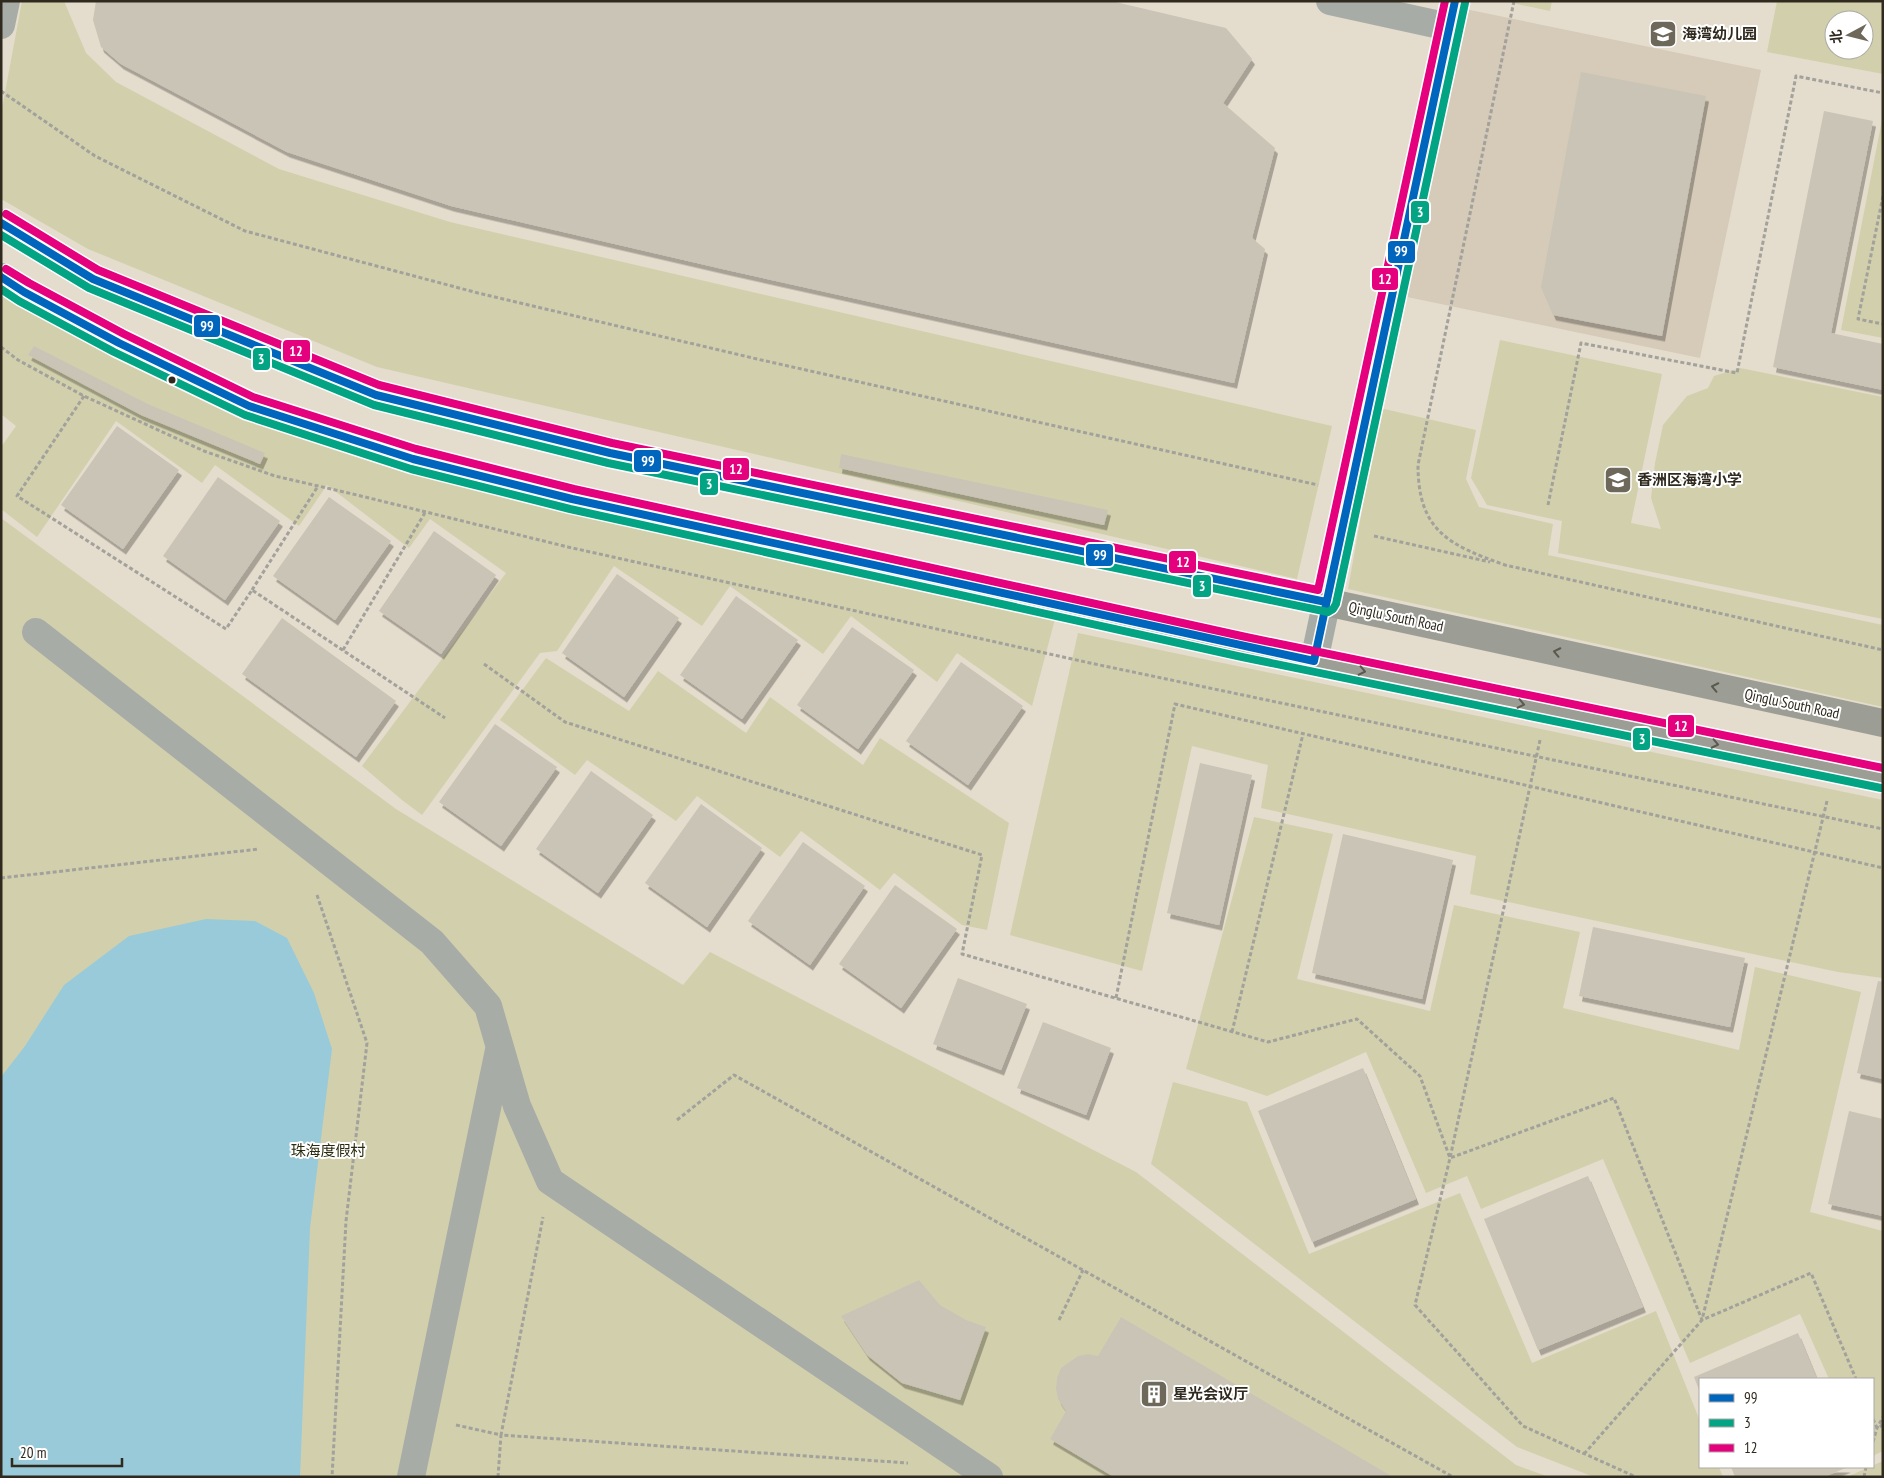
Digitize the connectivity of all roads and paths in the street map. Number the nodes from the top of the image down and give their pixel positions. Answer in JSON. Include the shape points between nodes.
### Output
{"nodes":[{"id":1,"x":6,"y":1,"type":"edge"},
{"id":2,"x":1330,"y":1,"type":"edge"},
{"id":3,"x":1514,"y":1,"type":"edge"},
{"id":4,"x":1452,"y":14,"type":"edge"},
{"id":5,"x":1,"y":25,"type":"edge"},
{"id":6,"x":1,"y":91,"type":"edge"},
{"id":7,"x":1883,"y":93,"type":"edge"},
{"id":8,"x":1883,"y":196,"type":"edge"},
{"id":9,"x":1882,"y":202,"type":"edge"},
{"id":10,"x":1,"y":223,"type":"edge"},
{"id":11,"x":1,"y":278,"type":"edge"},
{"id":12,"x":1883,"y":324,"type":"edge"},
{"id":13,"x":1,"y":347,"type":"edge"},
{"id":14,"x":84,"y":396,"type":"junction"},
{"id":15,"x":318,"y":486,"type":"junction"},
{"id":16,"x":1350,"y":492,"type":"junction"},
{"id":17,"x":1548,"y":505,"type":"dead end"},
{"id":18,"x":426,"y":511,"type":"junction"},
{"id":19,"x":1342,"y":529,"type":"junction"},
{"id":20,"x":1505,"y":565,"type":"junction"},
{"id":21,"x":252,"y":590,"type":"junction"},
{"id":22,"x":1326,"y":602,"type":"junction"},
{"id":23,"x":36,"y":632,"type":"dead end"},
{"id":24,"x":343,"y":650,"type":"junction"},
{"id":25,"x":1883,"y":650,"type":"edge"},
{"id":26,"x":1314,"y":661,"type":"junction"},
{"id":27,"x":484,"y":664,"type":"dead end"},
{"id":28,"x":1546,"y":709,"type":"junction"},
{"id":29,"x":445,"y":718,"type":"dead end"},
{"id":30,"x":1883,"y":723,"type":"edge"},
{"id":31,"x":1303,"y":734,"type":"junction"},
{"id":32,"x":1537,"y":755,"type":"junction"},
{"id":33,"x":1835,"y":768,"type":"junction"},
{"id":34,"x":1883,"y":778,"type":"edge"},
{"id":35,"x":1531,"y":786,"type":"junction"},
{"id":36,"x":1822,"y":817,"type":"junction"},
{"id":37,"x":1883,"y":829,"type":"edge"},
{"id":38,"x":1814,"y":852,"type":"junction"},
{"id":39,"x":266,"y":855,"type":"dead end"},
{"id":40,"x":337,"y":867,"type":"junction"},
{"id":41,"x":1883,"y":868,"type":"edge"},
{"id":42,"x":1,"y":878,"type":"edge"},
{"id":43,"x":1116,"y":998,"type":"junction"},
{"id":44,"x":1232,"y":1032,"type":"junction"},
{"id":45,"x":500,"y":1047,"type":"junction"},
{"id":46,"x":677,"y":1120,"type":"dead end"},
{"id":47,"x":1450,"y":1158,"type":"junction"},
{"id":48,"x":550,"y":1181,"type":"junction"},
{"id":49,"x":1083,"y":1270,"type":"junction"},
{"id":50,"x":1059,"y":1320,"type":"dead end"},
{"id":51,"x":1702,"y":1320,"type":"junction"},
{"id":52,"x":1856,"y":1378,"type":"edge"},
{"id":53,"x":1883,"y":1416,"type":"edge"},
{"id":54,"x":423,"y":1418,"type":"junction"},
{"id":55,"x":1874,"y":1421,"type":"edge"},
{"id":56,"x":1883,"y":1425,"type":"edge"},
{"id":57,"x":1877,"y":1428,"type":"junction"},
{"id":58,"x":501,"y":1435,"type":"junction"},
{"id":59,"x":1874,"y":1438,"type":"edge"},
{"id":60,"x":1584,"y":1454,"type":"junction"},
{"id":61,"x":917,"y":1464,"type":"dead end"},
{"id":62,"x":332,"y":1477,"type":"edge"},
{"id":63,"x":411,"y":1477,"type":"edge"},
{"id":64,"x":498,"y":1477,"type":"edge"},
{"id":65,"x":989,"y":1477,"type":"edge"},
{"id":66,"x":1453,"y":1477,"type":"edge"},
{"id":67,"x":1636,"y":1477,"type":"edge"}],
"edges":[{"from":1,"to":5,"type":"street"},
{"from":2,"to":4,"type":"street"},
{"from":3,"to":20,"type":"path","via":[[1418,465],[1422,502],[1428,518],[1439,532],[1456,546]]},
{"from":4,"to":16,"type":"street"},
{"from":6,"to":16,"type":"path","via":[[95,156],[245,230],[478,293],[747,357]]},
{"from":7,"to":17,"type":"path","via":[[1796,76],[1737,373],[1581,343]]},
{"from":8,"to":9,"type":"path"},
{"from":9,"to":12,"type":"path","via":[[1858,319]]},
{"from":10,"to":22,"type":"highway","name":"Qinglu South Road","via":[[93,279],[376,394],[610,453]]},
{"from":11,"to":26,"type":"highway","via":[[119,343],[249,406],[413,459],[598,505]]},
{"from":13,"to":14,"type":"path","via":[[18,360]]},
{"from":14,"to":15,"type":"path","via":[[204,450],[275,476]]},
{"from":14,"to":21,"type":"path","via":[[17,496],[226,629]]},
{"from":15,"to":18,"type":"path"},
{"from":15,"to":21,"type":"path"},
{"from":16,"to":19,"type":"street"},
{"from":18,"to":24,"type":"path"},
{"from":18,"to":32,"type":"path","via":[[578,549],[1090,663]]},
{"from":19,"to":20,"type":"path"},
{"from":19,"to":22,"type":"street"},
{"from":20,"to":25,"type":"path"},
{"from":21,"to":24,"type":"path"},
{"from":22,"to":26,"type":"street"},
{"from":30,"to":22,"type":"highway","name":"Qinglu South Road","one_way":true},
{"from":23,"to":40,"type":"street"},
{"from":24,"to":29,"type":"path"},
{"from":26,"to":28,"type":"highway","one_way":true},
{"from":27,"to":43,"type":"path","via":[[565,722],[982,855],[962,954]]},
{"from":28,"to":32,"type":"path"},
{"from":28,"to":33,"type":"highway","one_way":true},
{"from":31,"to":35,"type":"path"},
{"from":31,"to":43,"type":"path","via":[[1175,704]]},
{"from":31,"to":44,"type":"path"},
{"from":32,"to":35,"type":"path"},
{"from":32,"to":36,"type":"path"},
{"from":33,"to":34,"type":"highway"},
{"from":33,"to":36,"type":"path"},
{"from":35,"to":38,"type":"path"},
{"from":35,"to":47,"type":"path"},
{"from":36,"to":37,"type":"path"},
{"from":36,"to":38,"type":"path"},
{"from":38,"to":41,"type":"path"},
{"from":38,"to":51,"type":"path"},
{"from":39,"to":42,"type":"path","via":[[259,849]]},
{"from":40,"to":45,"type":"street","via":[[432,942],[488,1006]]},
{"from":40,"to":62,"type":"path","via":[[317,894],[367,1043],[346,1221]]},
{"from":43,"to":44,"type":"path"},
{"from":44,"to":47,"type":"path","via":[[1268,1042],[1356,1019],[1420,1076]]},
{"from":45,"to":48,"type":"street","via":[[517,1106]]},
{"from":45,"to":54,"type":"street"},
{"from":46,"to":49,"type":"path","via":[[734,1075]]},
{"from":47,"to":51,"type":"path","via":[[1614,1098]]},
{"from":47,"to":60,"type":"path","via":[[1415,1305],[1523,1426]]},
{"from":48,"to":58,"type":"path"},
{"from":48,"to":65,"type":"street"},
{"from":49,"to":50,"type":"path"},
{"from":49,"to":66,"type":"path"},
{"from":51,"to":52,"type":"path","via":[[1811,1273]]},
{"from":51,"to":60,"type":"path"},
{"from":53,"to":57,"type":"path"},
{"from":54,"to":58,"type":"path"},
{"from":54,"to":63,"type":"street"},
{"from":55,"to":57,"type":"path"},
{"from":56,"to":57,"type":"path"},
{"from":57,"to":59,"type":"path"},
{"from":58,"to":61,"type":"path"},
{"from":58,"to":64,"type":"path"},
{"from":60,"to":67,"type":"path"}]}
